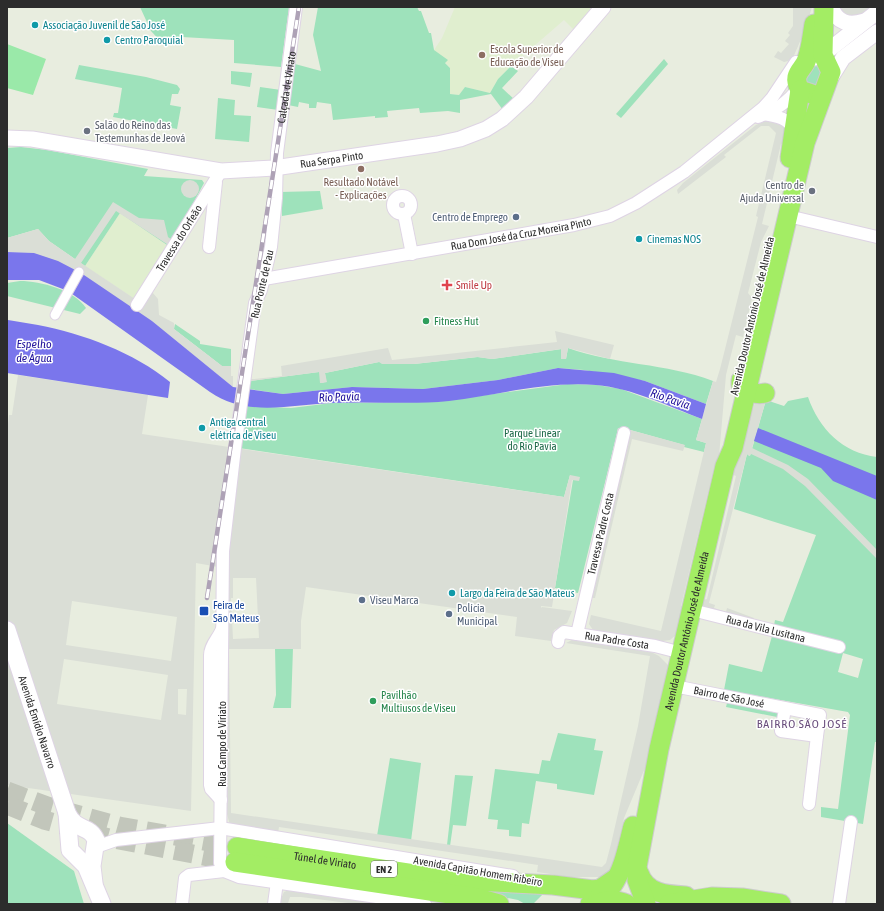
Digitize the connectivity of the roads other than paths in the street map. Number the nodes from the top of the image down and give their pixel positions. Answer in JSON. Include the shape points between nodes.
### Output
{"nodes":[{"id":1,"x":296,"y":7,"type":"edge"},
{"id":2,"x":603,"y":7,"type":"edge"},
{"id":3,"x":822,"y":9,"type":"edge"},
{"id":4,"x":877,"y":12,"type":"edge"},
{"id":5,"x":864,"y":21,"type":"junction"},
{"id":6,"x":877,"y":32,"type":"edge"},
{"id":7,"x":809,"y":69,"type":"junction"},
{"id":8,"x":828,"y":82,"type":"junction"},
{"id":9,"x":772,"y":98,"type":"junction"},
{"id":10,"x":763,"y":111,"type":"junction"},
{"id":11,"x":794,"y":133,"type":"junction"},
{"id":12,"x":7,"y":138,"type":"edge"},
{"id":13,"x":276,"y":167,"type":"junction"},
{"id":14,"x":788,"y":167,"type":"junction"},
{"id":15,"x":219,"y":175,"type":"junction"},
{"id":16,"x":404,"y":214,"type":"dead end"},
{"id":17,"x":788,"y":216,"type":"junction"},
{"id":18,"x":877,"y":237,"type":"edge"},
{"id":19,"x":209,"y":247,"type":"dead end"},
{"id":20,"x":412,"y":254,"type":"junction"},
{"id":21,"x":79,"y":272,"type":"dead end"},
{"id":22,"x":264,"y":279,"type":"junction"},
{"id":23,"x":137,"y":305,"type":"dead end"},
{"id":24,"x":55,"y":315,"type":"dead end"},
{"id":25,"x":742,"y":391,"type":"junction"},
{"id":26,"x":766,"y":393,"type":"dead end"},
{"id":27,"x":624,"y":433,"type":"dead end"},
{"id":28,"x":235,"y":448,"type":"joint"},
{"id":29,"x":692,"y":610,"type":"junction"},
{"id":30,"x":7,"y":630,"type":"edge"},
{"id":31,"x":576,"y":634,"type":"junction"},
{"id":32,"x":558,"y":642,"type":"dead end"},
{"id":33,"x":839,"y":647,"type":"dead end"},
{"id":34,"x":682,"y":653,"type":"junction"},
{"id":35,"x":674,"y":686,"type":"junction"},
{"id":36,"x":785,"y":709,"type":"junction"},
{"id":37,"x":817,"y":736,"type":"junction"},
{"id":38,"x":659,"y":749,"type":"junction"},
{"id":39,"x":809,"y":804,"type":"dead end"},
{"id":40,"x":67,"y":813,"type":"junction"},
{"id":41,"x":851,"y":822,"type":"dead end"},
{"id":42,"x":220,"y":828,"type":"junction"},
{"id":43,"x":70,"y":836,"type":"junction"},
{"id":44,"x":93,"y":840,"type":"junction"},
{"id":45,"x":285,"y":840,"type":"junction"},
{"id":46,"x":78,"y":857,"type":"junction"},
{"id":47,"x":229,"y":858,"type":"junction"},
{"id":48,"x":638,"y":867,"type":"junction"},
{"id":49,"x":616,"y":878,"type":"junction"},
{"id":50,"x":277,"y":882,"type":"junction"},
{"id":51,"x":94,"y":883,"type":"junction"},
{"id":52,"x":560,"y":886,"type":"junction"},
{"id":53,"x":712,"y":897,"type":"junction"},
{"id":54,"x":596,"y":902,"type":"edge"},
{"id":55,"x":102,"y":904,"type":"edge"},
{"id":56,"x":182,"y":904,"type":"edge"},
{"id":57,"x":274,"y":904,"type":"edge"},
{"id":58,"x":425,"y":904,"type":"edge"},
{"id":59,"x":499,"y":904,"type":"edge"},
{"id":60,"x":627,"y":904,"type":"edge"},
{"id":61,"x":646,"y":904,"type":"edge"},
{"id":62,"x":669,"y":904,"type":"edge"},
{"id":63,"x":781,"y":904,"type":"edge"},
{"id":64,"x":840,"y":904,"type":"edge"}],
"edges":[{"from":1,"to":13,"type":"street","name":"Calçada de Viriato"},
{"from":2,"to":13,"type":"street","name":"Rua Serpa Pinto","via":[[526,97],[502,119],[486,129],[437,144]]},
{"from":3,"to":5,"type":"street","via":[[843,22],[854,24]]},
{"from":3,"to":7,"type":"main road","name":"Avenida Doutor António José de Almeida"},
{"from":3,"to":9,"type":"street","via":[[802,52]]},
{"from":4,"to":5,"type":"street"},
{"from":5,"to":7,"type":"street"},
{"from":6,"to":8,"type":"street","via":[[842,58]]},
{"from":7,"to":8,"type":"main road","name":"Avenida Doutor António José de Almeida","via":[[831,72]]},
{"from":7,"to":8,"type":"main road","via":[[813,95],[823,89]]},
{"from":7,"to":9,"type":"street"},
{"from":7,"to":10,"type":"street","name":"Rua Dom José da Cruz Moreira Pinto","via":[[788,100]]},
{"from":7,"to":11,"type":"main road","name":"Avenida Doutor António José de Almeida"},
{"from":8,"to":17,"type":"main road","name":"Avenida Doutor António José de Almeida","via":[[805,143]]},
{"from":9,"to":10,"type":"street"},
{"from":10,"to":11,"type":"street","via":[[789,122]]},
{"from":10,"to":20,"type":"street","name":"Rua Dom José da Cruz Moreira Pinto","via":[[684,172],[636,203],[598,220]]},
{"from":11,"to":14,"type":"main road","name":"Avenida Doutor António José de Almeida"},
{"from":12,"to":15,"type":"street","name":"Rua Serpa Pinto","via":[[32,139]]},
{"from":13,"to":15,"type":"street","name":"Rua Serpa Pinto"},
{"from":13,"to":22,"type":"street","name":"Rua Ponte de Pau","via":[[274,221]]},
{"from":14,"to":17,"type":"main road","name":"Avenida Doutor António José de Almeida","via":[[792,175],[784,208]]},
{"from":14,"to":25,"type":"main road","name":"Avenida Doutor António José de Almeida","via":[[745,343],[746,361],[740,383]]},
{"from":15,"to":19,"type":"street"},
{"from":15,"to":23,"type":"street","name":"Travessa do Orfeão"},
{"from":16,"to":20,"type":"street"},
{"from":17,"to":18,"type":"street"},
{"from":17,"to":25,"type":"main road","name":"Avenida Doutor António José de Almeida"},
{"from":20,"to":22,"type":"street","name":"Rua Dom José da Cruz Moreira Pinto"},
{"from":21,"to":24,"type":"street"},
{"from":22,"to":28,"type":"street","name":"Rua Ponte de Pau","via":[[255,303]]},
{"from":25,"to":26,"type":"main road"},
{"from":25,"to":29,"type":"main road","name":"Avenida Doutor António José de Almeida"},
{"from":27,"to":31,"type":"street","name":"Travessa Padre Costa"},
{"from":28,"to":42,"type":"street","name":"Rua Campo de Viriato","via":[[223,551],[223,627],[211,646],[210,655],[210,785],[221,800]]},
{"from":29,"to":33,"type":"street","name":"Rua da Vila Lusitana"},
{"from":29,"to":34,"type":"main road","name":"Avenida Doutor António José de Almeida"},
{"from":30,"to":40,"type":"main road","name":"Avenida Emídio Navarro"},
{"from":31,"to":32,"type":"street","name":"Rua Padre Costa","via":[[561,633]]},
{"from":31,"to":34,"type":"street","name":"Rua Padre Costa"},
{"from":34,"to":35,"type":"main road","name":"Avenida Doutor António José de Almeida"},
{"from":35,"to":36,"type":"street","name":"Bairro de São José"},
{"from":35,"to":38,"type":"main road","name":"Avenida Doutor António José de Almeida"},
{"from":36,"to":37,"type":"street","name":"Bairro de São José","via":[[820,715]]},
{"from":36,"to":37,"type":"street","via":[[781,731]]},
{"from":37,"to":39,"type":"street","name":"Bairro de São José"},
{"from":38,"to":48,"type":"main road","name":"Avenida Doutor António José de Almeida"},
{"from":38,"to":49,"type":"main road","name":"Avenida Doutor António José de Almeida","via":[[638,804],[627,849]]},
{"from":40,"to":43,"type":"main road"},
{"from":40,"to":44,"type":"main road","via":[[75,825]]},
{"from":41,"to":64,"type":"street"},
{"from":42,"to":44,"type":"street","name":"Avenida Capitão Homem Ribeiro","via":[[116,840]]},
{"from":42,"to":45,"type":"street","name":"Avenida Capitão Homem Ribeiro"},
{"from":42,"to":47,"type":"street"},
{"from":43,"to":44,"type":"main road","via":[[77,830]]},
{"from":43,"to":46,"type":"main road","via":[[70,850]]},
{"from":44,"to":46,"type":"main road","via":[[89,856]]},
{"from":44,"to":51,"type":"main road"},
{"from":45,"to":47,"type":"street","name":"Avenida Capitão Homem Ribeiro","via":[[235,836],[225,841]]},
{"from":45,"to":52,"type":"street","name":"Avenida Capitão Homem Ribeiro","via":[[484,870]]},
{"from":46,"to":51,"type":"main road","via":[[86,866]]},
{"from":47,"to":50,"type":"street","via":[[239,877]]},
{"from":47,"to":52,"type":"main road","name":"Túnel de Viriato","number":"EN 2","via":[[454,880]]},
{"from":47,"to":56,"type":"street","via":[[185,878]]},
{"from":47,"to":59,"type":"main road","name":"Túnel de Viriato","number":"EN 2","via":[[477,898]]},
{"from":48,"to":53,"type":"main road","via":[[640,876],[653,891],[669,895]]},
{"from":48,"to":61,"type":"main road","name":"Avenida Doutor António José de Almeida","via":[[637,880]]},
{"from":49,"to":52,"type":"main road","number":"EN 2","via":[[600,889]]},
{"from":49,"to":54,"type":"main road","name":"Avenida Doutor António José de Almeida"},
{"from":50,"to":57,"type":"street"},
{"from":50,"to":58,"type":"street"},
{"from":51,"to":55,"type":"main road"},
{"from":52,"to":54,"type":"main road"},
{"from":53,"to":62,"type":"main road"},
{"from":53,"to":63,"type":"main road","via":[[742,898]]},
{"from":54,"to":60,"type":"main road"}]}
